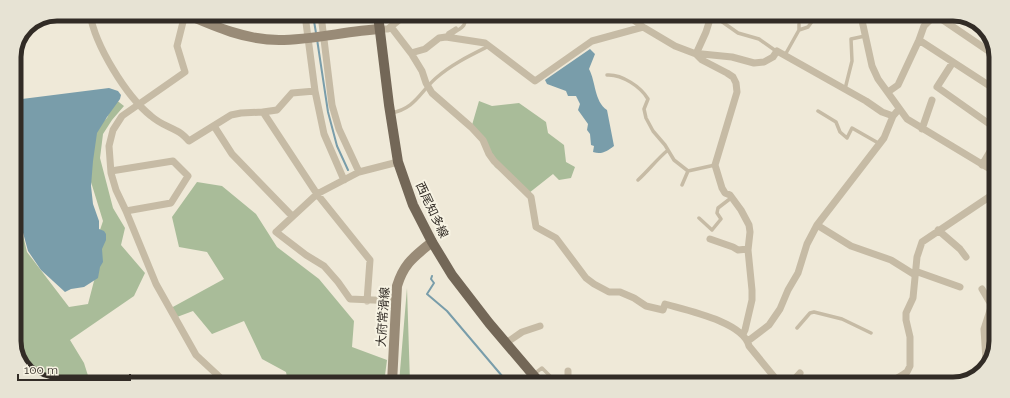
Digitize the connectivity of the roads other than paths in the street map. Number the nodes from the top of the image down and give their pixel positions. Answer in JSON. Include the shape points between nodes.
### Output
{"nodes":[{"id":1,"x":92,"y":21,"type":"edge"},
{"id":2,"x":183,"y":21,"type":"edge"},
{"id":3,"x":202,"y":21,"type":"edge"},
{"id":4,"x":308,"y":21,"type":"edge"},
{"id":5,"x":320,"y":21,"type":"edge"},
{"id":6,"x":379,"y":21,"type":"edge"},
{"id":7,"x":398,"y":21,"type":"edge"},
{"id":8,"x":465,"y":21,"type":"edge"},
{"id":9,"x":634,"y":21,"type":"edge"},
{"id":10,"x":709,"y":21,"type":"edge"},
{"id":11,"x":721,"y":21,"type":"edge"},
{"id":12,"x":812,"y":21,"type":"edge"},
{"id":13,"x":862,"y":21,"type":"edge"},
{"id":14,"x":929,"y":21,"type":"edge"},
{"id":15,"x":944,"y":21,"type":"edge"},
{"id":16,"x":799,"y":24,"type":"dead end"},
{"id":17,"x":391,"y":27,"type":"junction"},
{"id":18,"x":643,"y":27,"type":"junction"},
{"id":19,"x":456,"y":28,"type":"dead end"},
{"id":20,"x":380,"y":30,"type":"junction"},
{"id":21,"x":799,"y":30,"type":"junction"},
{"id":22,"x":866,"y":36,"type":"junction"},
{"id":23,"x":316,"y":37,"type":"junction"},
{"id":24,"x":448,"y":38,"type":"junction"},
{"id":25,"x":919,"y":40,"type":"junction"},
{"id":26,"x":489,"y":46,"type":"junction"},
{"id":27,"x":777,"y":51,"type":"junction"},
{"id":28,"x":988,"y":51,"type":"edge"},
{"id":29,"x":411,"y":53,"type":"junction"},
{"id":30,"x":697,"y":55,"type":"junction"},
{"id":31,"x":785,"y":55,"type":"junction"},
{"id":32,"x":953,"y":62,"type":"junction"},
{"id":33,"x":608,"y":75,"type":"dead end"},
{"id":34,"x":989,"y":85,"type":"edge"},
{"id":35,"x":428,"y":87,"type":"junction"},
{"id":36,"x":845,"y":89,"type":"junction"},
{"id":37,"x":315,"y":91,"type":"junction"},
{"id":38,"x":888,"y":92,"type":"junction"},
{"id":39,"x":932,"y":100,"type":"dead end"},
{"id":40,"x":138,"y":103,"type":"junction"},
{"id":41,"x":899,"y":110,"type":"junction"},
{"id":42,"x":818,"y":111,"type":"dead end"},
{"id":43,"x":263,"y":112,"type":"junction"},
{"id":44,"x":390,"y":114,"type":"junction"},
{"id":45,"x":893,"y":116,"type":"junction"},
{"id":46,"x":989,"y":124,"type":"edge"},
{"id":47,"x":214,"y":126,"type":"junction"},
{"id":48,"x":922,"y":129,"type":"junction"},
{"id":49,"x":880,"y":144,"type":"junction"},
{"id":50,"x":668,"y":150,"type":"junction"},
{"id":51,"x":989,"y":153,"type":"edge"},
{"id":52,"x":398,"y":162,"type":"junction"},
{"id":53,"x":982,"y":165,"type":"junction"},
{"id":54,"x":715,"y":166,"type":"junction"},
{"id":55,"x":989,"y":169,"type":"edge"},
{"id":56,"x":111,"y":171,"type":"junction"},
{"id":57,"x":688,"y":171,"type":"junction"},
{"id":58,"x":357,"y":172,"type":"junction"},
{"id":59,"x":346,"y":179,"type":"junction"},
{"id":60,"x":638,"y":180,"type":"dead end"},
{"id":61,"x":682,"y":185,"type":"dead end"},
{"id":62,"x":317,"y":194,"type":"junction"},
{"id":63,"x":989,"y":197,"type":"edge"},
{"id":64,"x":732,"y":198,"type":"junction"},
{"id":65,"x":126,"y":211,"type":"junction"},
{"id":66,"x":292,"y":216,"type":"junction"},
{"id":67,"x":699,"y":218,"type":"dead end"},
{"id":68,"x":817,"y":225,"type":"junction"},
{"id":69,"x":938,"y":230,"type":"junction"},
{"id":70,"x":710,"y":239,"type":"dead end"},
{"id":71,"x":432,"y":242,"type":"junction"},
{"id":72,"x":748,"y":249,"type":"junction"},
{"id":73,"x":966,"y":257,"type":"dead end"},
{"id":74,"x":915,"y":273,"type":"junction"},
{"id":75,"x":960,"y":287,"type":"dead end"},
{"id":76,"x":982,"y":289,"type":"dead end"},
{"id":77,"x":367,"y":301,"type":"junction"},
{"id":78,"x":396,"y":301,"type":"junction"},
{"id":79,"x":989,"y":301,"type":"edge"},
{"id":80,"x":989,"y":313,"type":"edge"},
{"id":81,"x":540,"y":326,"type":"dead end"},
{"id":82,"x":797,"y":328,"type":"dead end"},
{"id":83,"x":871,"y":333,"type":"dead end"},
{"id":84,"x":743,"y":334,"type":"junction"},
{"id":85,"x":748,"y":342,"type":"junction"},
{"id":86,"x":506,"y":343,"type":"junction"},
{"id":87,"x":985,"y":345,"type":"junction"},
{"id":88,"x":988,"y":345,"type":"edge"},
{"id":89,"x":986,"y":356,"type":"edge"},
{"id":90,"x":568,"y":371,"type":"dead end"},
{"id":91,"x":800,"y":373,"type":"dead end"},
{"id":92,"x":534,"y":374,"type":"junction"},
{"id":93,"x":220,"y":377,"type":"edge"},
{"id":94,"x":392,"y":377,"type":"edge"},
{"id":95,"x":536,"y":377,"type":"edge"},
{"id":96,"x":551,"y":377,"type":"edge"},
{"id":97,"x":568,"y":377,"type":"edge"},
{"id":98,"x":773,"y":377,"type":"edge"},
{"id":99,"x":796,"y":377,"type":"edge"},
{"id":100,"x":899,"y":377,"type":"edge"}],
"edges":[{"from":1,"to":40,"type":"street","via":[[100,44],[122,82]]},
{"from":2,"to":40,"type":"street","via":[[177,46],[185,72]]},
{"from":3,"to":23,"type":"street","via":[[248,37],[280,40]]},
{"from":4,"to":23,"type":"street"},
{"from":5,"to":23,"type":"street"},
{"from":6,"to":20,"type":"main road","name":"西尾知多線"},
{"from":7,"to":17,"type":"street"},
{"from":8,"to":24,"type":"lane","via":[[463,27]]},
{"from":9,"to":18,"type":"street"},
{"from":10,"to":30,"type":"street"},
{"from":11,"to":27,"type":"lane","via":[[738,33],[759,39]]},
{"from":12,"to":21,"type":"lane","via":[[808,27]]},
{"from":13,"to":22,"type":"street"},
{"from":14,"to":25,"type":"street","via":[[924,26]]},
{"from":15,"to":28,"type":"street"},
{"from":16,"to":21,"type":"lane"},
{"from":17,"to":20,"type":"street"},
{"from":17,"to":29,"type":"street"},
{"from":18,"to":26,"type":"street","via":[[592,41],[535,80]]},
{"from":18,"to":30,"type":"street","via":[[675,46]]},
{"from":19,"to":24,"type":"lane","via":[[448,33]]},
{"from":20,"to":23,"type":"street"},
{"from":20,"to":44,"type":"main road","name":"西尾知多線"},
{"from":21,"to":31,"type":"lane"},
{"from":22,"to":36,"type":"lane","via":[[852,39],[852,61]]},
{"from":22,"to":38,"type":"street","via":[[872,66]]},
{"from":23,"to":37,"type":"street"},
{"from":23,"to":58,"type":"street","via":[[332,106]]},
{"from":24,"to":26,"type":"street","via":[[485,43]]},
{"from":24,"to":29,"type":"street","via":[[439,38],[425,49]]},
{"from":25,"to":32,"type":"street"},
{"from":25,"to":38,"type":"street","via":[[898,85]]},
{"from":26,"to":35,"type":"lane","via":[[445,71]]},
{"from":27,"to":30,"type":"street","via":[[764,62],[754,63]]},
{"from":27,"to":31,"type":"street"},
{"from":29,"to":35,"type":"street"},
{"from":30,"to":54,"type":"street","via":[[733,77],[736,83],[737,92]]},
{"from":31,"to":36,"type":"street"},
{"from":32,"to":34,"type":"street"},
{"from":32,"to":46,"type":"street","via":[[937,87]]},
{"from":33,"to":50,"type":"lane","via":[[624,78],[644,91],[648,99],[644,109],[646,118]]},
{"from":35,"to":44,"type":"lane","via":[[405,110]]},
{"from":35,"to":84,"type":"street","via":[[483,140],[494,161],[531,197],[536,227],[556,238],[586,278],[609,292],[620,292],[646,306],[663,310],[665,304],[712,317]]},
{"from":36,"to":45,"type":"street"},
{"from":37,"to":43,"type":"street","via":[[292,94],[277,110]]},
{"from":37,"to":59,"type":"street","via":[[324,134]]},
{"from":38,"to":41,"type":"street"},
{"from":39,"to":48,"type":"street"},
{"from":40,"to":47,"type":"street","via":[[150,116],[178,131],[189,141]]},
{"from":40,"to":56,"type":"street","via":[[122,116],[113,130],[110,146]]},
{"from":41,"to":45,"type":"street"},
{"from":41,"to":48,"type":"street"},
{"from":42,"to":49,"type":"lane","via":[[836,122],[840,132],[847,138],[852,128]]},
{"from":43,"to":47,"type":"street","via":[[231,115]]},
{"from":43,"to":62,"type":"street"},
{"from":44,"to":52,"type":"main road","name":"西尾知多線"},
{"from":45,"to":49,"type":"street"},
{"from":47,"to":66,"type":"street","via":[[232,154]]},
{"from":48,"to":53,"type":"street"},
{"from":49,"to":68,"type":"street"},
{"from":50,"to":57,"type":"lane","via":[[674,160]]},
{"from":50,"to":60,"type":"lane"},
{"from":51,"to":53,"type":"street"},
{"from":52,"to":58,"type":"street"},
{"from":52,"to":71,"type":"main road","name":"西尾知多線","via":[[413,205]]},
{"from":53,"to":55,"type":"street"},
{"from":54,"to":57,"type":"lane"},
{"from":54,"to":64,"type":"street","via":[[722,188]]},
{"from":56,"to":65,"type":"street"},
{"from":56,"to":65,"type":"street","via":[[173,161],[188,176],[171,203]]},
{"from":57,"to":61,"type":"lane"},
{"from":58,"to":59,"type":"street"},
{"from":59,"to":62,"type":"street"},
{"from":62,"to":66,"type":"street"},
{"from":62,"to":77,"type":"street","via":[[370,260]]},
{"from":63,"to":69,"type":"street"},
{"from":64,"to":67,"type":"lane","via":[[718,208],[716,213],[721,219],[712,230]]},
{"from":64,"to":72,"type":"street","via":[[749,225]]},
{"from":65,"to":93,"type":"street","via":[[156,284],[187,340],[196,355]]},
{"from":66,"to":77,"type":"street","via":[[276,232],[324,266],[350,299]]},
{"from":68,"to":74,"type":"street","via":[[851,246],[892,260]]},
{"from":68,"to":85,"type":"street","via":[[780,309],[768,326]]},
{"from":69,"to":73,"type":"street"},
{"from":69,"to":74,"type":"street","via":[[922,242]]},
{"from":70,"to":72,"type":"street","via":[[738,250]]},
{"from":71,"to":78,"type":"street","name":"大府常滑線","via":[[408,262],[397,286]]},
{"from":71,"to":86,"type":"main road","name":"西尾知多線","via":[[452,275]]},
{"from":72,"to":84,"type":"street","via":[[752,300]]},
{"from":74,"to":75,"type":"street"},
{"from":74,"to":100,"type":"street","via":[[913,298],[906,320],[910,337],[910,366],[907,372]]},
{"from":76,"to":79,"type":"street"},
{"from":77,"to":78,"type":"street"},
{"from":78,"to":94,"type":"street","name":"大府常滑線"},
{"from":80,"to":87,"type":"street","via":[[984,329]]},
{"from":81,"to":86,"type":"street","via":[[522,332]]},
{"from":82,"to":83,"type":"lane","via":[[810,313],[814,312],[842,319]]},
{"from":84,"to":85,"type":"street"},
{"from":85,"to":98,"type":"street"},
{"from":86,"to":92,"type":"main road","name":"西尾知多線"},
{"from":87,"to":88,"type":"street"},
{"from":87,"to":89,"type":"street"},
{"from":90,"to":97,"type":"street"},
{"from":91,"to":99,"type":"street"},
{"from":92,"to":95,"type":"main road","name":"西尾知多線"},
{"from":92,"to":96,"type":"lane","via":[[542,368]]}]}
